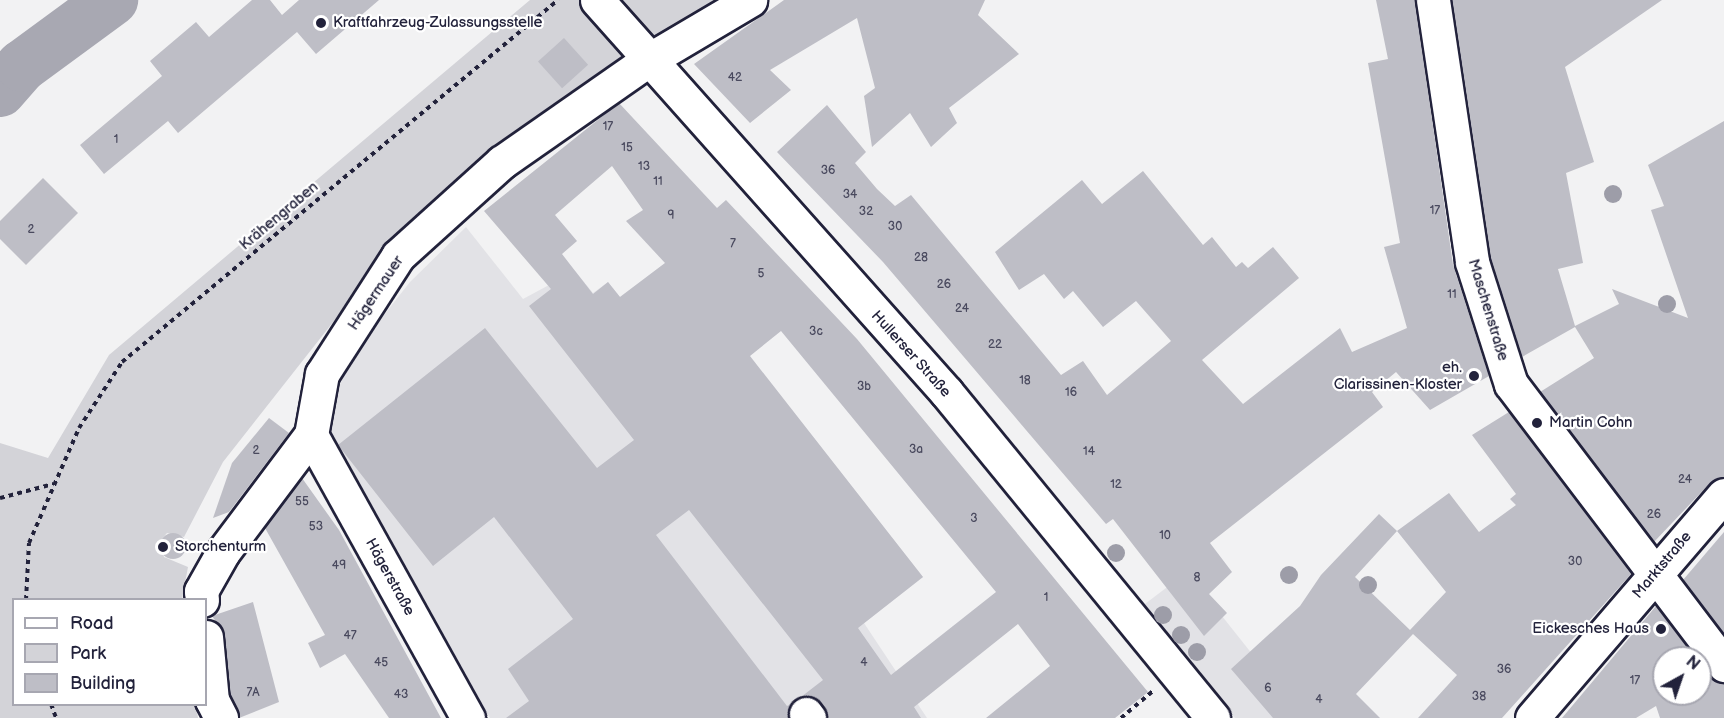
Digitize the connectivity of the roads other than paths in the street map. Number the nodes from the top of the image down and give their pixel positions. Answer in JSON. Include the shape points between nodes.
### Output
{"nodes":[{"id":1,"x":597,"y":0,"type":"edge"},
{"id":2,"x":750,"y":0,"type":"edge"},
{"id":3,"x":1433,"y":0,"type":"edge"},
{"id":4,"x":647,"y":61,"type":"junction"},
{"id":5,"x":311,"y":435,"type":"junction"},
{"id":6,"x":1724,"y":495,"type":"edge"},
{"id":7,"x":1656,"y":573,"type":"junction"},
{"id":8,"x":202,"y":598,"type":"edge"},
{"id":9,"x":207,"y":648,"type":"edge"},
{"id":10,"x":1724,"y":665,"type":"edge"},
{"id":11,"x":221,"y":718,"type":"edge"},
{"id":12,"x":468,"y":718,"type":"edge"},
{"id":13,"x":1213,"y":718,"type":"edge"},
{"id":14,"x":1532,"y":718,"type":"edge"}],
"edges":[{"from":1,"to":4,"type":"street","name":"Hullerser Straße"},
{"from":2,"to":4,"type":"street","name":"Hägermauer"},
{"from":3,"to":7,"type":"street","name":"Maschenstraße","via":[[1472,262],[1511,384]]},
{"from":4,"to":5,"type":"street","name":"Hägermauer","via":[[502,162],[398,256],[322,374]]},
{"from":4,"to":13,"type":"street","name":"Hullerser Straße","via":[[947,393],[1076,556]]},
{"from":5,"to":8,"type":"street","name":"Hägermauer","via":[[223,552],[201,591]]},
{"from":5,"to":12,"type":"street","name":"Hägerstraße"},
{"from":6,"to":7,"type":"street","name":"Marktstraße"},
{"from":7,"to":10,"type":"street","name":"Maschenstraße"},
{"from":7,"to":14,"type":"street","name":"Marktstraße"},
{"from":9,"to":11,"type":"street","via":[[212,700]]}]}
